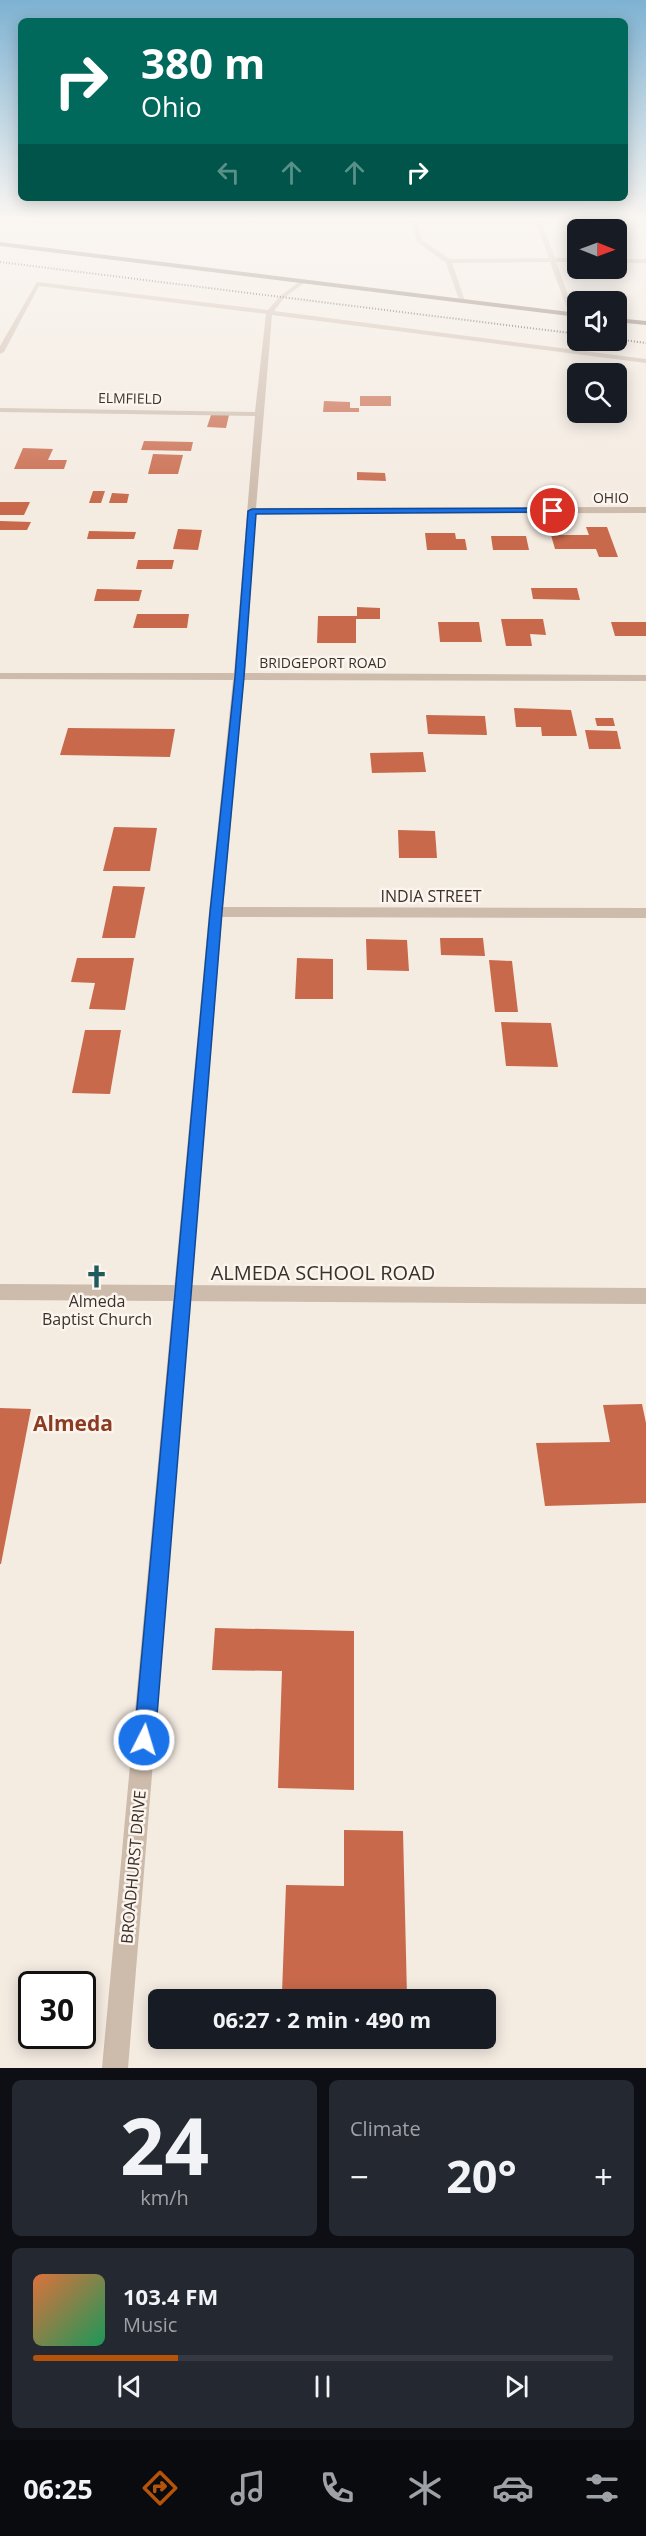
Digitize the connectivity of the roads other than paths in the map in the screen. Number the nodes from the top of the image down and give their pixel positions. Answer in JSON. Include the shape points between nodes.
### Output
{"nodes":[{"id":1,"x":269,"y":313,"type":"edge"},
{"id":2,"x":22,"y":314,"type":"edge"},
{"id":3,"x":273,"y":314,"type":"edge"},
{"id":4,"x":627,"y":321,"type":"edge"},
{"id":5,"x":646,"y":323,"type":"edge"},
{"id":6,"x":0,"y":352,"type":"edge"},
{"id":7,"x":646,"y":361,"type":"edge"},
{"id":8,"x":0,"y":410,"type":"edge"},
{"id":9,"x":259,"y":414,"type":"junction"},
{"id":10,"x":646,"y":510,"type":"edge"},
{"id":11,"x":252,"y":511,"type":"junction"},
{"id":12,"x":0,"y":676,"type":"edge"},
{"id":13,"x":240,"y":677,"type":"junction"},
{"id":14,"x":646,"y":678,"type":"edge"},
{"id":15,"x":216,"y":912,"type":"junction"},
{"id":16,"x":646,"y":913,"type":"edge"},
{"id":17,"x":0,"y":1292,"type":"edge"},
{"id":18,"x":184,"y":1294,"type":"junction"},
{"id":19,"x":646,"y":1296,"type":"edge"},
{"id":20,"x":115,"y":2068,"type":"edge"}],
"edges":[{"from":1,"to":9,"type":"street","name":"BROADHURST DRIVE"},
{"from":2,"to":6,"type":"street"},
{"from":3,"to":7,"type":"street"},
{"from":4,"to":5,"type":"main road"},
{"from":8,"to":9,"type":"street","name":"ELMFIELD"},
{"from":9,"to":11,"type":"street","name":"BROADHURST DRIVE"},
{"from":10,"to":11,"type":"street","name":"OHIO"},
{"from":11,"to":13,"type":"street","name":"BROADHURST DRIVE"},
{"from":12,"to":13,"type":"street","name":"BRIDGEPORT ROAD"},
{"from":13,"to":14,"type":"street","name":"BRIDGEPORT ROAD"},
{"from":13,"to":15,"type":"street","name":"BROADHURST DRIVE"},
{"from":15,"to":16,"type":"street","name":"INDIA STREET"},
{"from":15,"to":18,"type":"street","name":"BROADHURST DRIVE"},
{"from":17,"to":18,"type":"street","name":"ALMEDA SCHOOL ROAD"},
{"from":18,"to":19,"type":"street","name":"ALMEDA SCHOOL ROAD"},
{"from":18,"to":20,"type":"street","name":"BROADHURST DRIVE"}]}
